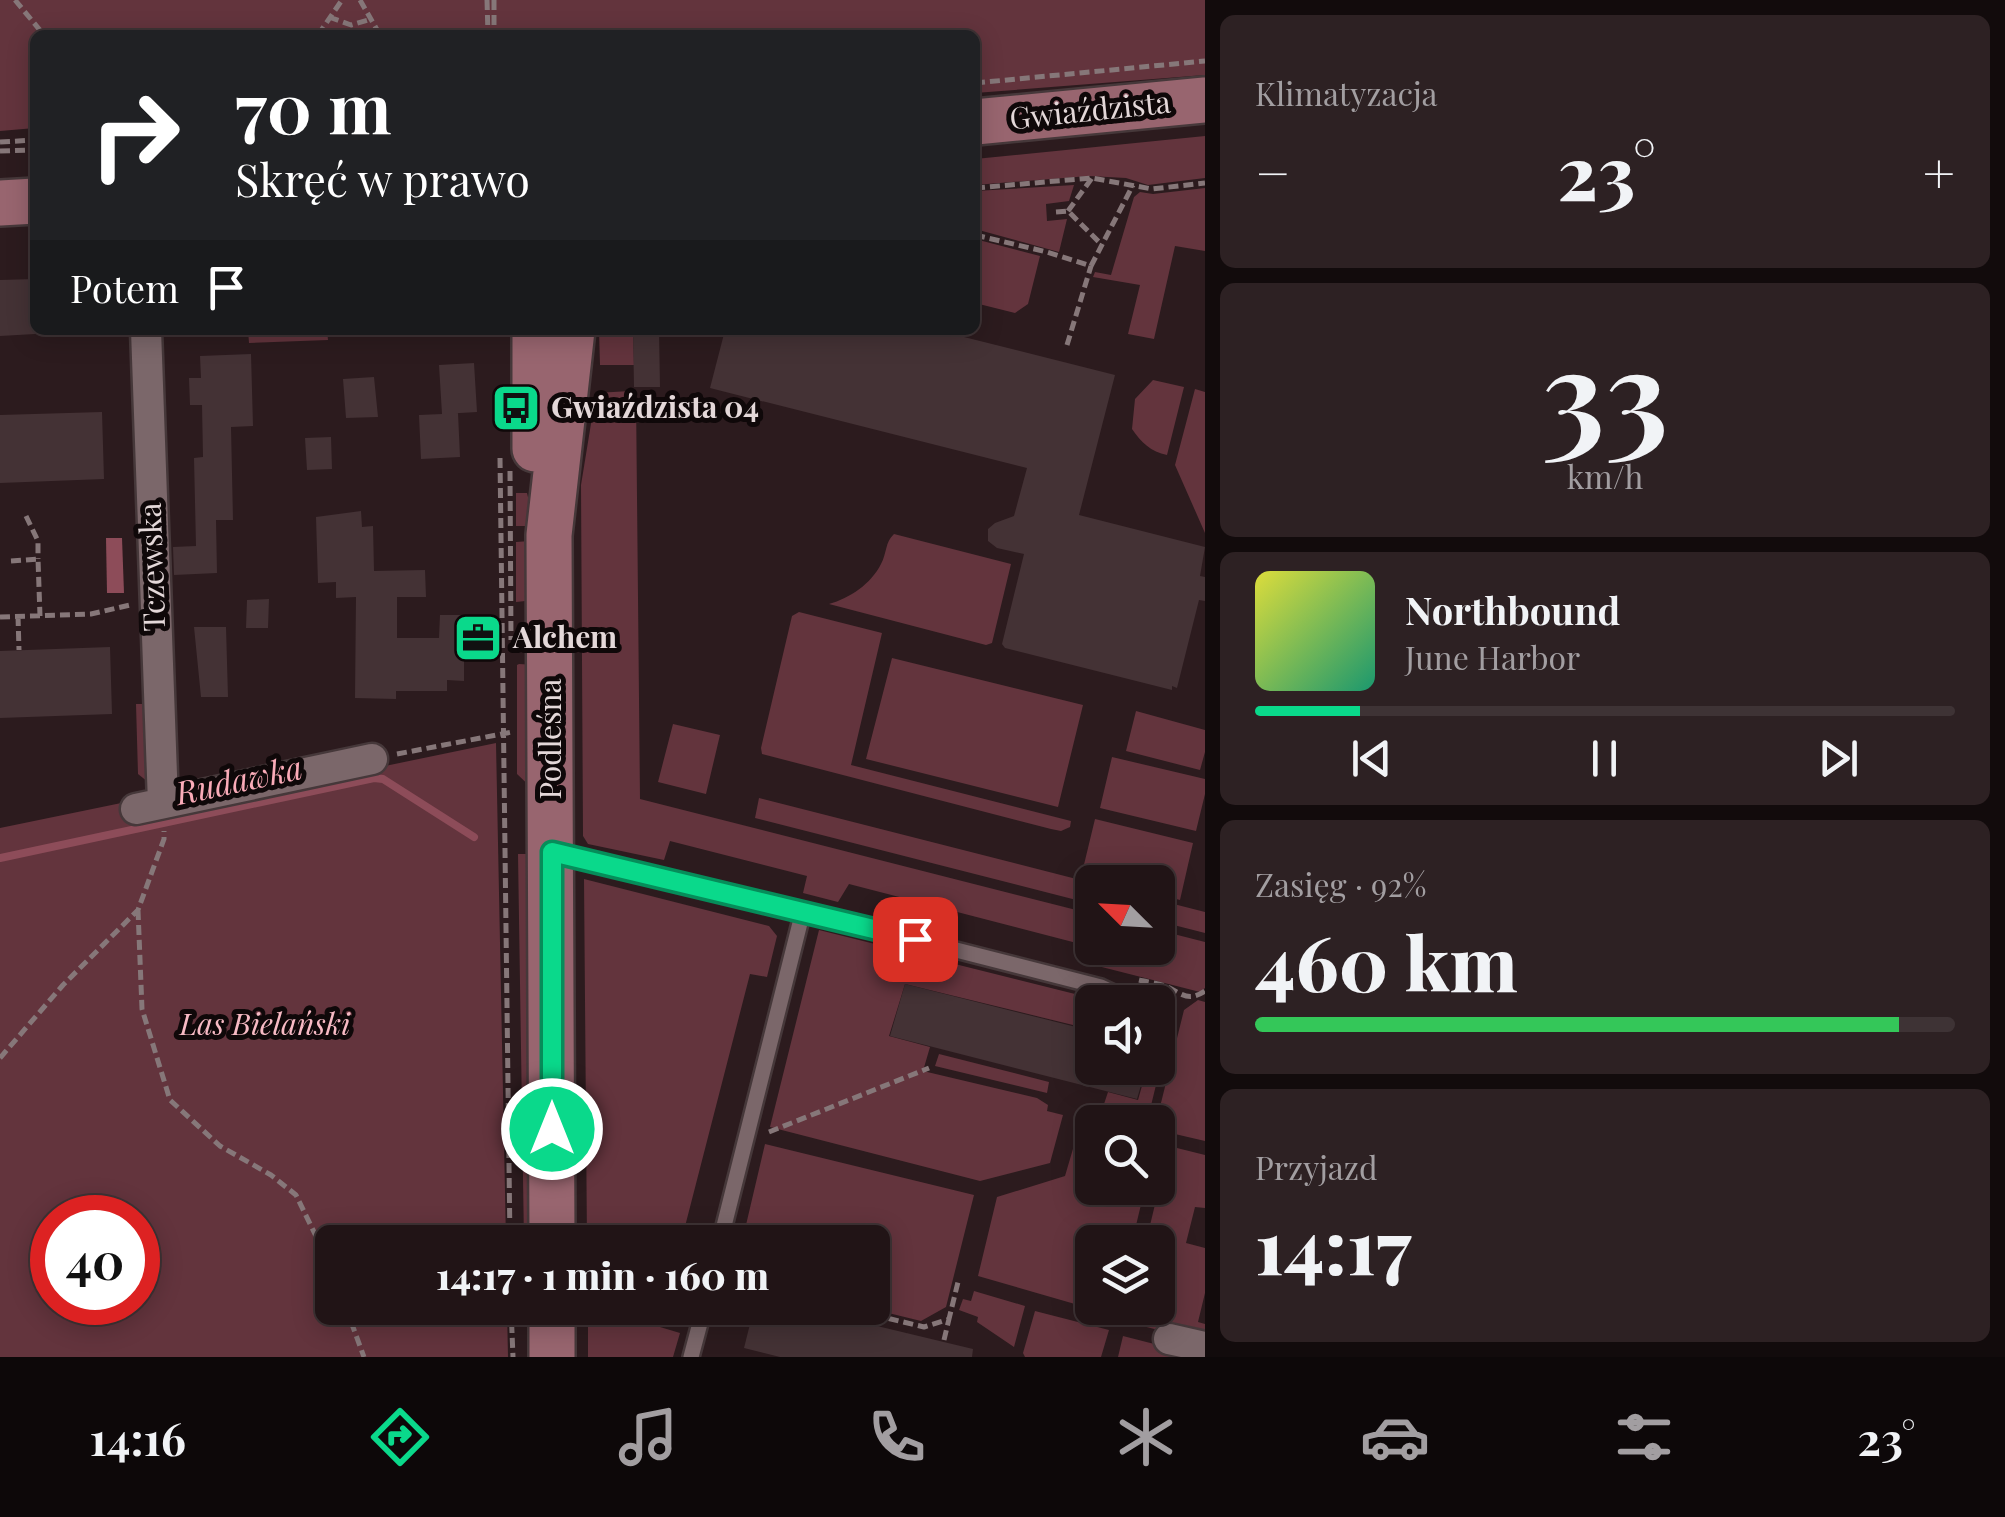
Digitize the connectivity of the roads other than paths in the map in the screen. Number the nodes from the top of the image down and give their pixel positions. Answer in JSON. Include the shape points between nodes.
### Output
{"nodes":[{"id":1,"x":1205,"y":100,"type":"edge"},
{"id":2,"x":980,"y":122,"type":"edge"},
{"id":3,"x":30,"y":170,"type":"edge"},
{"id":4,"x":0,"y":172,"type":"edge"},
{"id":5,"x":30,"y":201,"type":"edge"},
{"id":6,"x":0,"y":203,"type":"edge"},
{"id":7,"x":146,"y":335,"type":"edge"},
{"id":8,"x":535,"y":335,"type":"edge"},
{"id":9,"x":571,"y":335,"type":"edge"},
{"id":10,"x":549,"y":535,"type":"junction"},
{"id":11,"x":372,"y":759,"type":"road end"},
{"id":12,"x":552,"y":852,"type":"junction"},
{"id":13,"x":803,"y":910,"type":"junction"},
{"id":14,"x":1093,"y":985,"type":"edge"},
{"id":15,"x":552,"y":1225,"type":"edge"},
{"id":16,"x":724,"y":1225,"type":"edge"},
{"id":17,"x":552,"y":1325,"type":"edge"},
{"id":18,"x":699,"y":1325,"type":"edge"},
{"id":19,"x":1170,"y":1339,"type":"dead end"},
{"id":20,"x":1205,"y":1347,"type":"edge"},
{"id":21,"x":552,"y":1357,"type":"edge"},
{"id":22,"x":691,"y":1357,"type":"edge"}],
"edges":[{"from":1,"to":2,"type":"street","name":"Gwiaździsta"},
{"from":3,"to":4,"type":"street"},
{"from":5,"to":6,"type":"street"},
{"from":7,"to":11,"type":"street","name":"Tczewska","via":[[149,806]]},
{"from":8,"to":10,"type":"street","name":"Podleśna","via":[[535,456]]},
{"from":9,"to":10,"type":"street","name":"Podleśna"},
{"from":10,"to":12,"type":"street","name":"Podleśna"},
{"from":12,"to":13,"type":"lane"},
{"from":12,"to":15,"type":"street","name":"Podleśna"},
{"from":13,"to":14,"type":"lane"},
{"from":13,"to":16,"type":"lane"},
{"from":17,"to":21,"type":"street"},
{"from":18,"to":22,"type":"lane"},
{"from":19,"to":20,"type":"street"}]}
